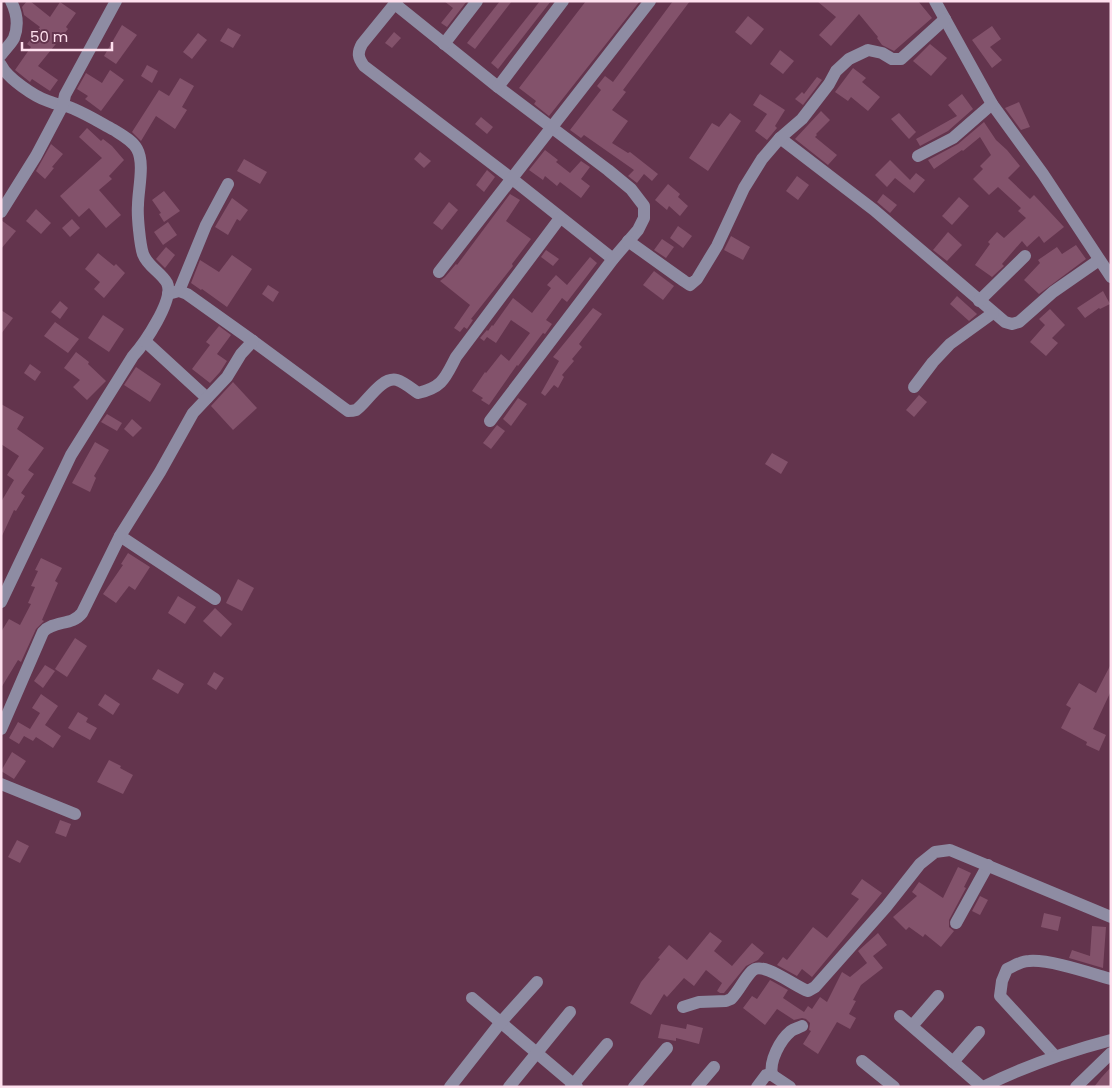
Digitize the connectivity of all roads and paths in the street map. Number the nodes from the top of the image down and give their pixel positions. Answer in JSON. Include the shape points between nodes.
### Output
{"nodes":[{"id":1,"x":11,"y":1,"type":"edge"},
{"id":2,"x":116,"y":1,"type":"edge"},
{"id":3,"x":477,"y":1,"type":"edge"},
{"id":4,"x":562,"y":1,"type":"edge"},
{"id":5,"x":650,"y":1,"type":"edge"},
{"id":6,"x":935,"y":1,"type":"edge"},
{"id":7,"x":396,"y":2,"type":"edge"},
{"id":8,"x":945,"y":19,"type":"junction"},
{"id":9,"x":444,"y":44,"type":"junction"},
{"id":10,"x":1,"y":54,"type":"edge"},
{"id":11,"x":3,"y":72,"type":"edge"},
{"id":12,"x":498,"y":87,"type":"junction"},
{"id":13,"x":992,"y":104,"type":"junction"},
{"id":14,"x":62,"y":105,"type":"junction"},
{"id":15,"x":553,"y":127,"type":"junction"},
{"id":16,"x":780,"y":138,"type":"junction"},
{"id":17,"x":918,"y":156,"type":"dead end"},
{"id":18,"x":511,"y":178,"type":"junction"},
{"id":19,"x":228,"y":184,"type":"dead end"},
{"id":20,"x":1,"y":212,"type":"edge"},
{"id":21,"x":560,"y":218,"type":"junction"},
{"id":22,"x":628,"y":241,"type":"junction"},
{"id":23,"x":1025,"y":256,"type":"dead end"},
{"id":24,"x":612,"y":259,"type":"junction"},
{"id":25,"x":1099,"y":260,"type":"junction"},
{"id":26,"x":439,"y":272,"type":"dead end"},
{"id":27,"x":1111,"y":277,"type":"edge"},
{"id":28,"x":174,"y":292,"type":"junction"},
{"id":29,"x":979,"y":301,"type":"junction"},
{"id":30,"x":993,"y":313,"type":"junction"},
{"id":31,"x":253,"y":341,"type":"junction"},
{"id":32,"x":146,"y":342,"type":"junction"},
{"id":33,"x":914,"y":388,"type":"dead end"},
{"id":34,"x":207,"y":398,"type":"junction"},
{"id":35,"x":490,"y":421,"type":"dead end"},
{"id":36,"x":120,"y":536,"type":"junction"},
{"id":37,"x":6,"y":580,"type":"edge"},
{"id":38,"x":215,"y":599,"type":"dead end"},
{"id":39,"x":1,"y":602,"type":"edge"},
{"id":40,"x":1,"y":729,"type":"edge"},
{"id":41,"x":1,"y":784,"type":"edge"},
{"id":42,"x":75,"y":814,"type":"dead end"},
{"id":43,"x":988,"y":865,"type":"junction"},
{"id":44,"x":1111,"y":917,"type":"edge"},
{"id":45,"x":956,"y":923,"type":"dead end"},
{"id":46,"x":1111,"y":979,"type":"edge"},
{"id":47,"x":537,"y":982,"type":"dead end"},
{"id":48,"x":938,"y":996,"type":"dead end"},
{"id":49,"x":472,"y":998,"type":"dead end"},
{"id":50,"x":683,"y":1007,"type":"dead end"},
{"id":51,"x":570,"y":1012,"type":"dead end"},
{"id":52,"x":900,"y":1016,"type":"dead end"},
{"id":53,"x":501,"y":1022,"type":"junction"},
{"id":54,"x":802,"y":1026,"type":"dead end"},
{"id":55,"x":912,"y":1026,"type":"junction"},
{"id":56,"x":979,"y":1032,"type":"dead end"},
{"id":57,"x":1111,"y":1040,"type":"edge"},
{"id":58,"x":606,"y":1044,"type":"dead end"},
{"id":59,"x":667,"y":1048,"type":"dead end"},
{"id":60,"x":537,"y":1052,"type":"junction"},
{"id":61,"x":1111,"y":1053,"type":"edge"},
{"id":62,"x":1055,"y":1056,"type":"junction"},
{"id":63,"x":862,"y":1061,"type":"dead end"},
{"id":64,"x":953,"y":1062,"type":"junction"},
{"id":65,"x":714,"y":1067,"type":"dead end"},
{"id":66,"x":772,"y":1074,"type":"junction"},
{"id":67,"x":574,"y":1086,"type":"edge"},
{"id":68,"x":450,"y":1087,"type":"edge"},
{"id":69,"x":509,"y":1087,"type":"edge"},
{"id":70,"x":634,"y":1087,"type":"edge"},
{"id":71,"x":697,"y":1087,"type":"edge"},
{"id":72,"x":757,"y":1087,"type":"edge"},
{"id":73,"x":790,"y":1087,"type":"edge"},
{"id":74,"x":894,"y":1087,"type":"edge"},
{"id":75,"x":982,"y":1087,"type":"edge"},
{"id":76,"x":1076,"y":1087,"type":"edge"}],
"edges":[{"from":1,"to":10,"type":"street","via":[[16,14],[14,39]]},
{"from":2,"to":14,"type":"street"},
{"from":3,"to":9,"type":"street"},
{"from":4,"to":12,"type":"street"},
{"from":5,"to":15,"type":"street"},
{"from":6,"to":8,"type":"street"},
{"from":7,"to":9,"type":"street"},
{"from":7,"to":18,"type":"street","via":[[362,44],[358,51],[359,59]]},
{"from":8,"to":13,"type":"street"},
{"from":8,"to":16,"type":"street","via":[[901,59],[868,50],[849,59],[836,71],[802,119]]},
{"from":9,"to":12,"type":"street"},
{"from":11,"to":14,"type":"street","via":[[47,101]]},
{"from":12,"to":15,"type":"street"},
{"from":13,"to":17,"type":"street","via":[[953,138]]},
{"from":13,"to":25,"type":"street"},
{"from":14,"to":20,"type":"street","via":[[36,156]]},
{"from":14,"to":28,"type":"street","via":[[125,136],[137,149],[143,253],[149,265]]},
{"from":15,"to":18,"type":"street"},
{"from":15,"to":22,"type":"street","via":[[631,189],[644,206],[644,218]]},
{"from":16,"to":22,"type":"street","via":[[744,188],[716,246],[697,279],[690,284]]},
{"from":16,"to":29,"type":"street","via":[[874,210]]},
{"from":18,"to":21,"type":"street"},
{"from":18,"to":26,"type":"street"},
{"from":19,"to":28,"type":"street"},
{"from":21,"to":24,"type":"street"},
{"from":21,"to":31,"type":"street","via":[[456,357],[444,380],[433,389],[418,393],[398,380],[391,380],[356,409],[348,411]]},
{"from":22,"to":24,"type":"street"},
{"from":23,"to":29,"type":"street"},
{"from":24,"to":35,"type":"street"},
{"from":25,"to":27,"type":"street"},
{"from":25,"to":30,"type":"street","via":[[1053,292],[1019,322],[1005,322]]},
{"from":28,"to":31,"type":"street","via":[[187,294]]},
{"from":28,"to":32,"type":"street","via":[[166,300]]},
{"from":29,"to":30,"type":"street"},
{"from":30,"to":33,"type":"street","via":[[950,344]]},
{"from":31,"to":34,"type":"street"},
{"from":32,"to":34,"type":"street"},
{"from":32,"to":37,"type":"street","via":[[133,356],[71,455]]},
{"from":34,"to":36,"type":"street","via":[[193,413]]},
{"from":36,"to":38,"type":"street"},
{"from":36,"to":40,"type":"street","via":[[78,618],[52,626],[44,632]]},
{"from":37,"to":39,"type":"street"},
{"from":41,"to":42,"type":"street"},
{"from":43,"to":44,"type":"street"},
{"from":43,"to":45,"type":"street"},
{"from":43,"to":50,"type":"street","via":[[950,850],[935,852],[920,864],[886,907],[808,991],[759,967],[731,999]]},
{"from":46,"to":62,"type":"street","via":[[1029,960],[1007,969],[1000,996]]},
{"from":47,"to":53,"type":"street"},
{"from":48,"to":55,"type":"street"},
{"from":49,"to":53,"type":"street"},
{"from":51,"to":60,"type":"street"},
{"from":52,"to":55,"type":"street"},
{"from":53,"to":60,"type":"street"},
{"from":53,"to":68,"type":"street"},
{"from":54,"to":66,"type":"street","via":[[793,1029],[782,1041],[771,1064]]},
{"from":55,"to":64,"type":"street"},
{"from":56,"to":64,"type":"street"},
{"from":57,"to":62,"type":"street"},
{"from":58,"to":67,"type":"street"},
{"from":59,"to":70,"type":"street"},
{"from":60,"to":67,"type":"street"},
{"from":60,"to":69,"type":"street"},
{"from":61,"to":76,"type":"street"},
{"from":62,"to":75,"type":"street"},
{"from":63,"to":74,"type":"street"},
{"from":64,"to":75,"type":"street"},
{"from":65,"to":71,"type":"street"},
{"from":66,"to":72,"type":"street","via":[[766,1075]]},
{"from":66,"to":73,"type":"street"}]}
